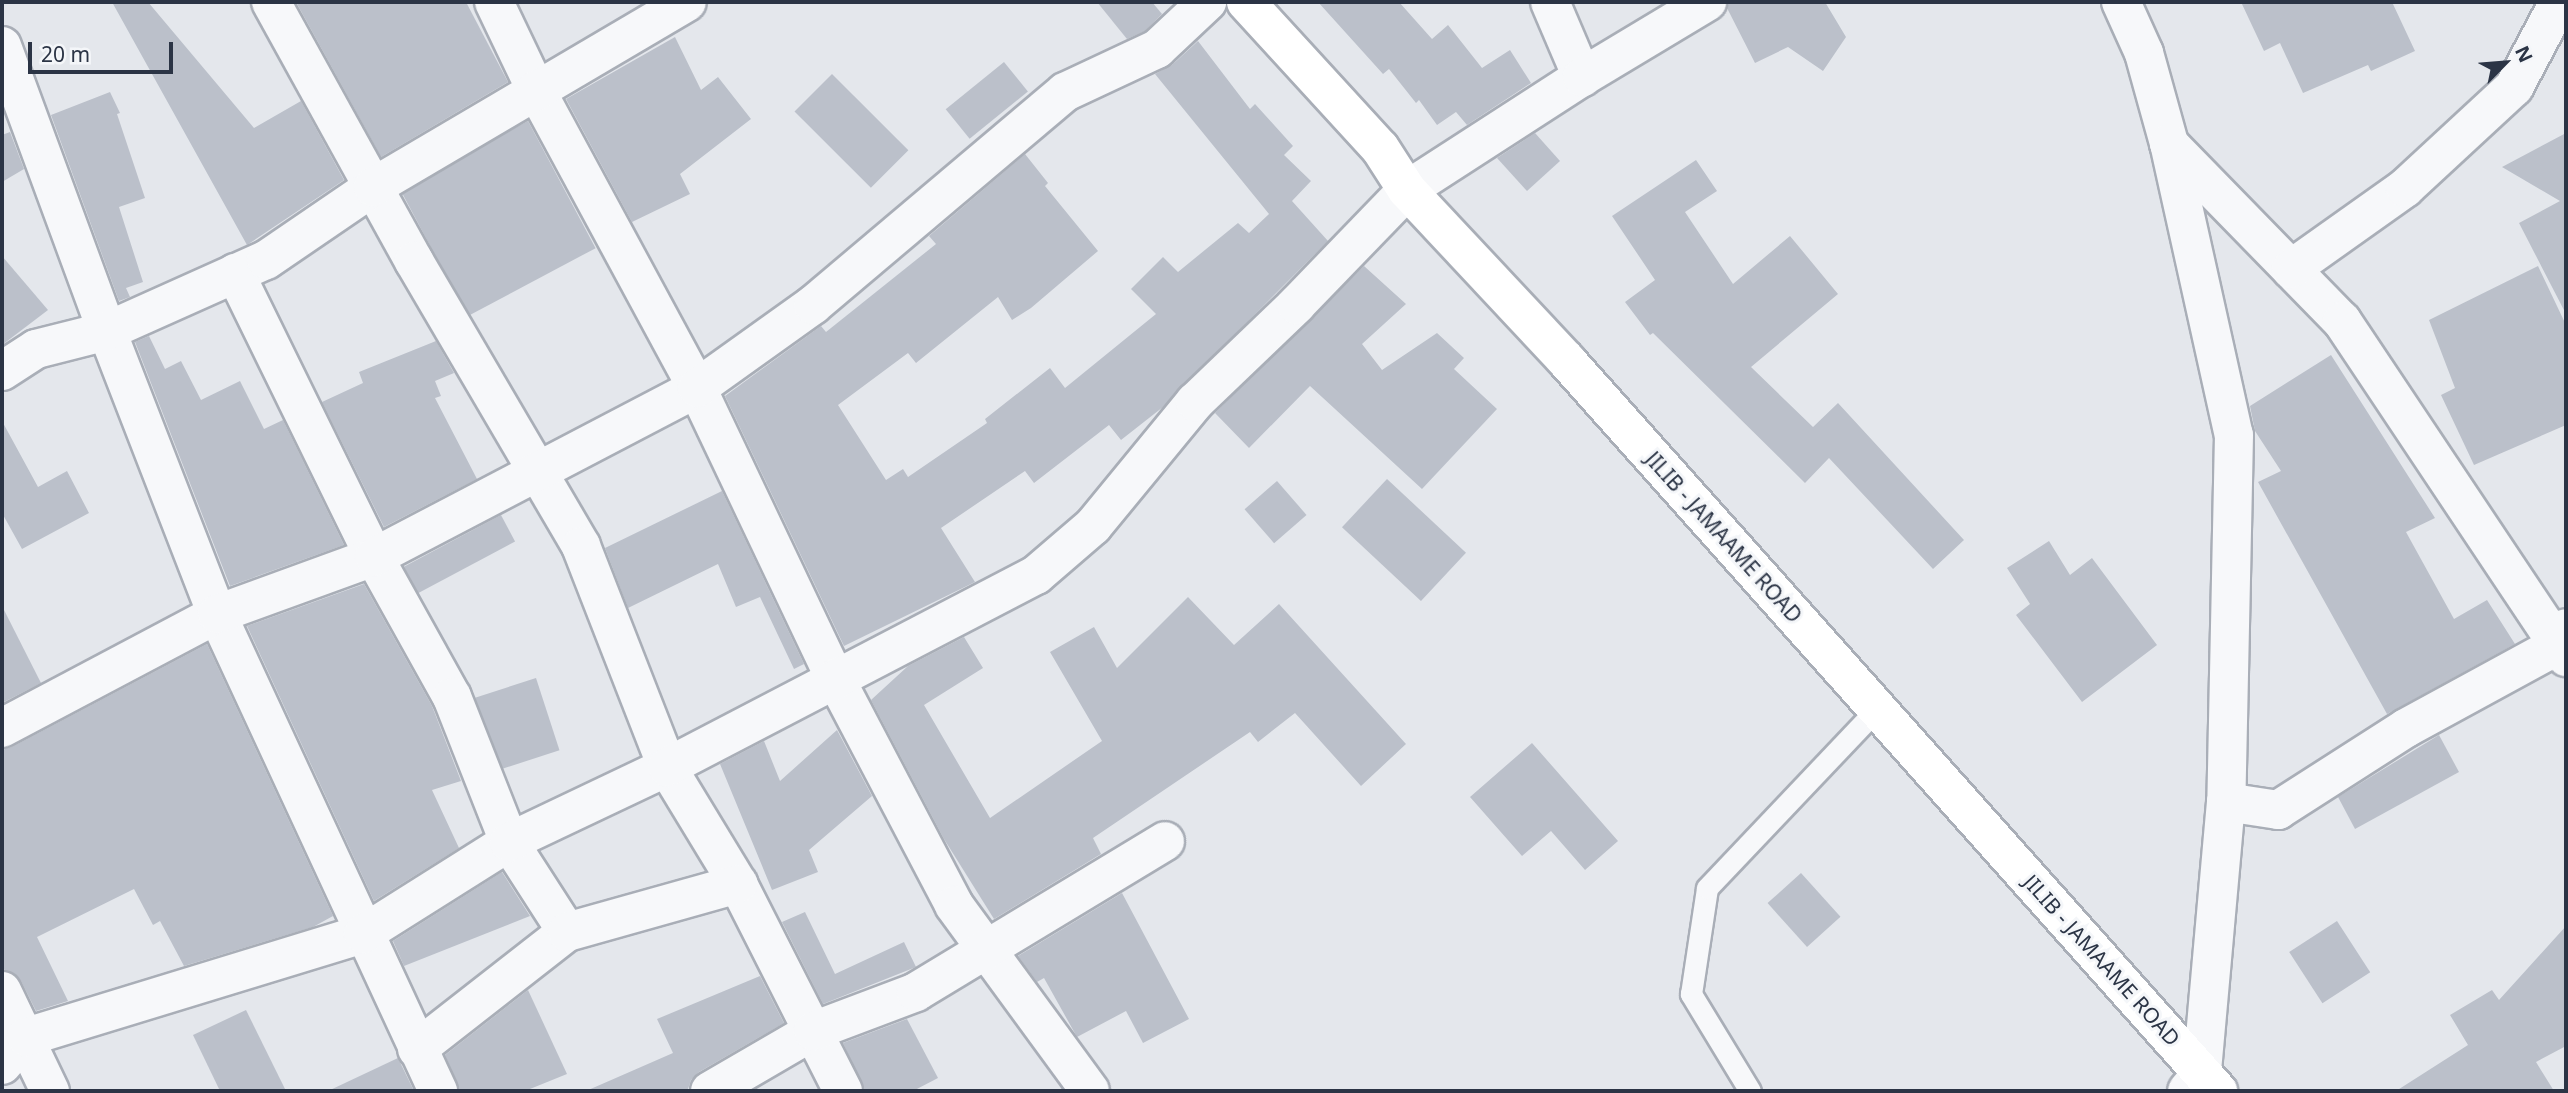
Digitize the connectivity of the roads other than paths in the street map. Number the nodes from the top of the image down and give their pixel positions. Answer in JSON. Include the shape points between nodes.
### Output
{"nodes":[{"id":1,"x":271,"y":2,"type":"edge"},
{"id":2,"x":494,"y":2,"type":"edge"},
{"id":3,"x":687,"y":2,"type":"edge"},
{"id":4,"x":1207,"y":2,"type":"edge"},
{"id":5,"x":1246,"y":2,"type":"edge"},
{"id":6,"x":1550,"y":2,"type":"edge"},
{"id":7,"x":1707,"y":2,"type":"edge"},
{"id":8,"x":2121,"y":2,"type":"edge"},
{"id":9,"x":2559,"y":2,"type":"edge"},
{"id":10,"x":2,"y":46,"type":"edge"},
{"id":11,"x":1582,"y":77,"type":"junction"},
{"id":12,"x":536,"y":90,"type":"junction"},
{"id":13,"x":2169,"y":143,"type":"junction"},
{"id":14,"x":373,"y":187,"type":"junction"},
{"id":15,"x":1407,"y":190,"type":"junction"},
{"id":16,"x":2291,"y":269,"type":"junction"},
{"id":17,"x":235,"y":273,"type":"junction"},
{"id":18,"x":107,"y":331,"type":"junction"},
{"id":19,"x":2,"y":371,"type":"edge"},
{"id":20,"x":697,"y":388,"type":"junction"},
{"id":21,"x":539,"y":472,"type":"junction"},
{"id":22,"x":374,"y":557,"type":"junction"},
{"id":23,"x":218,"y":614,"type":"junction"},
{"id":24,"x":2564,"y":643,"type":"edge"},
{"id":25,"x":835,"y":678,"type":"junction"},
{"id":26,"x":1878,"y":708,"type":"junction"},
{"id":27,"x":2,"y":728,"type":"edge"},
{"id":28,"x":667,"y":768,"type":"junction"},
{"id":29,"x":2226,"y":802,"type":"junction"},
{"id":30,"x":1165,"y":841,"type":"dead end"},
{"id":31,"x":509,"y":842,"type":"junction"},
{"id":32,"x":738,"y":884,"type":"junction"},
{"id":33,"x":567,"y":932,"type":"junction"},
{"id":34,"x":363,"y":934,"type":"junction"},
{"id":35,"x":987,"y":949,"type":"junction"},
{"id":36,"x":2,"y":991,"type":"edge"},
{"id":37,"x":813,"y":1031,"type":"junction"},
{"id":38,"x":417,"y":1049,"type":"junction"},
{"id":39,"x":14,"y":1051,"type":"edge"},
{"id":40,"x":2202,"y":1085,"type":"edge"},
{"id":41,"x":50,"y":1091,"type":"edge"},
{"id":42,"x":438,"y":1091,"type":"edge"},
{"id":43,"x":710,"y":1091,"type":"edge"},
{"id":44,"x":843,"y":1091,"type":"edge"},
{"id":45,"x":1090,"y":1091,"type":"edge"},
{"id":46,"x":1750,"y":1091,"type":"edge"}],
"edges":[{"from":1,"to":14,"type":"street"},
{"from":2,"to":12,"type":"street"},
{"from":3,"to":12,"type":"street"},
{"from":4,"to":20,"type":"street","via":[[1157,49],[1065,92],[813,306]]},
{"from":5,"to":15,"type":"main road","name":"JILIB - JAMAAME ROAD","via":[[1380,148]]},
{"from":6,"to":11,"type":"street"},
{"from":7,"to":11,"type":"street"},
{"from":8,"to":13,"type":"street","via":[[2144,53]]},
{"from":9,"to":16,"type":"street","via":[[2515,87],[2405,188]]},
{"from":10,"to":18,"type":"street"},
{"from":11,"to":15,"type":"street"},
{"from":12,"to":14,"type":"street"},
{"from":12,"to":20,"type":"street"},
{"from":13,"to":16,"type":"street"},
{"from":13,"to":29,"type":"street","via":[[2234,435]]},
{"from":14,"to":17,"type":"street","via":[[266,260]]},
{"from":14,"to":21,"type":"street"},
{"from":15,"to":25,"type":"street","via":[[1296,306],[1195,402],[1093,526],[1036,575]]},
{"from":15,"to":26,"type":"main road","name":"JILIB - JAMAAME ROAD"},
{"from":16,"to":24,"type":"street","via":[[2342,321]]},
{"from":17,"to":18,"type":"street"},
{"from":17,"to":22,"type":"street"},
{"from":18,"to":19,"type":"street","via":[[36,349]]},
{"from":18,"to":23,"type":"street"},
{"from":20,"to":21,"type":"street"},
{"from":20,"to":25,"type":"street"},
{"from":21,"to":22,"type":"street"},
{"from":21,"to":28,"type":"street","via":[[581,546]]},
{"from":22,"to":23,"type":"street"},
{"from":22,"to":31,"type":"street","via":[[452,697]]},
{"from":23,"to":27,"type":"street"},
{"from":23,"to":34,"type":"street"},
{"from":24,"to":29,"type":"street","via":[[2406,728],[2278,810]]},
{"from":25,"to":28,"type":"street"},
{"from":25,"to":35,"type":"street","via":[[954,905]]},
{"from":26,"to":40,"type":"main road","name":"JILIB - JAMAAME ROAD"},
{"from":26,"to":46,"type":"lane","via":[[1707,888],[1690,994]]},
{"from":28,"to":31,"type":"street"},
{"from":28,"to":32,"type":"street"},
{"from":29,"to":40,"type":"street"},
{"from":30,"to":35,"type":"street"},
{"from":31,"to":33,"type":"street"},
{"from":31,"to":34,"type":"street"},
{"from":32,"to":33,"type":"street"},
{"from":32,"to":37,"type":"street"},
{"from":33,"to":38,"type":"street"},
{"from":34,"to":38,"type":"street"},
{"from":34,"to":39,"type":"street"},
{"from":35,"to":37,"type":"street","via":[[916,992]]},
{"from":35,"to":45,"type":"street"},
{"from":36,"to":39,"type":"street"},
{"from":37,"to":43,"type":"street"},
{"from":37,"to":44,"type":"street"},
{"from":38,"to":42,"type":"street"},
{"from":39,"to":41,"type":"street"}]}
